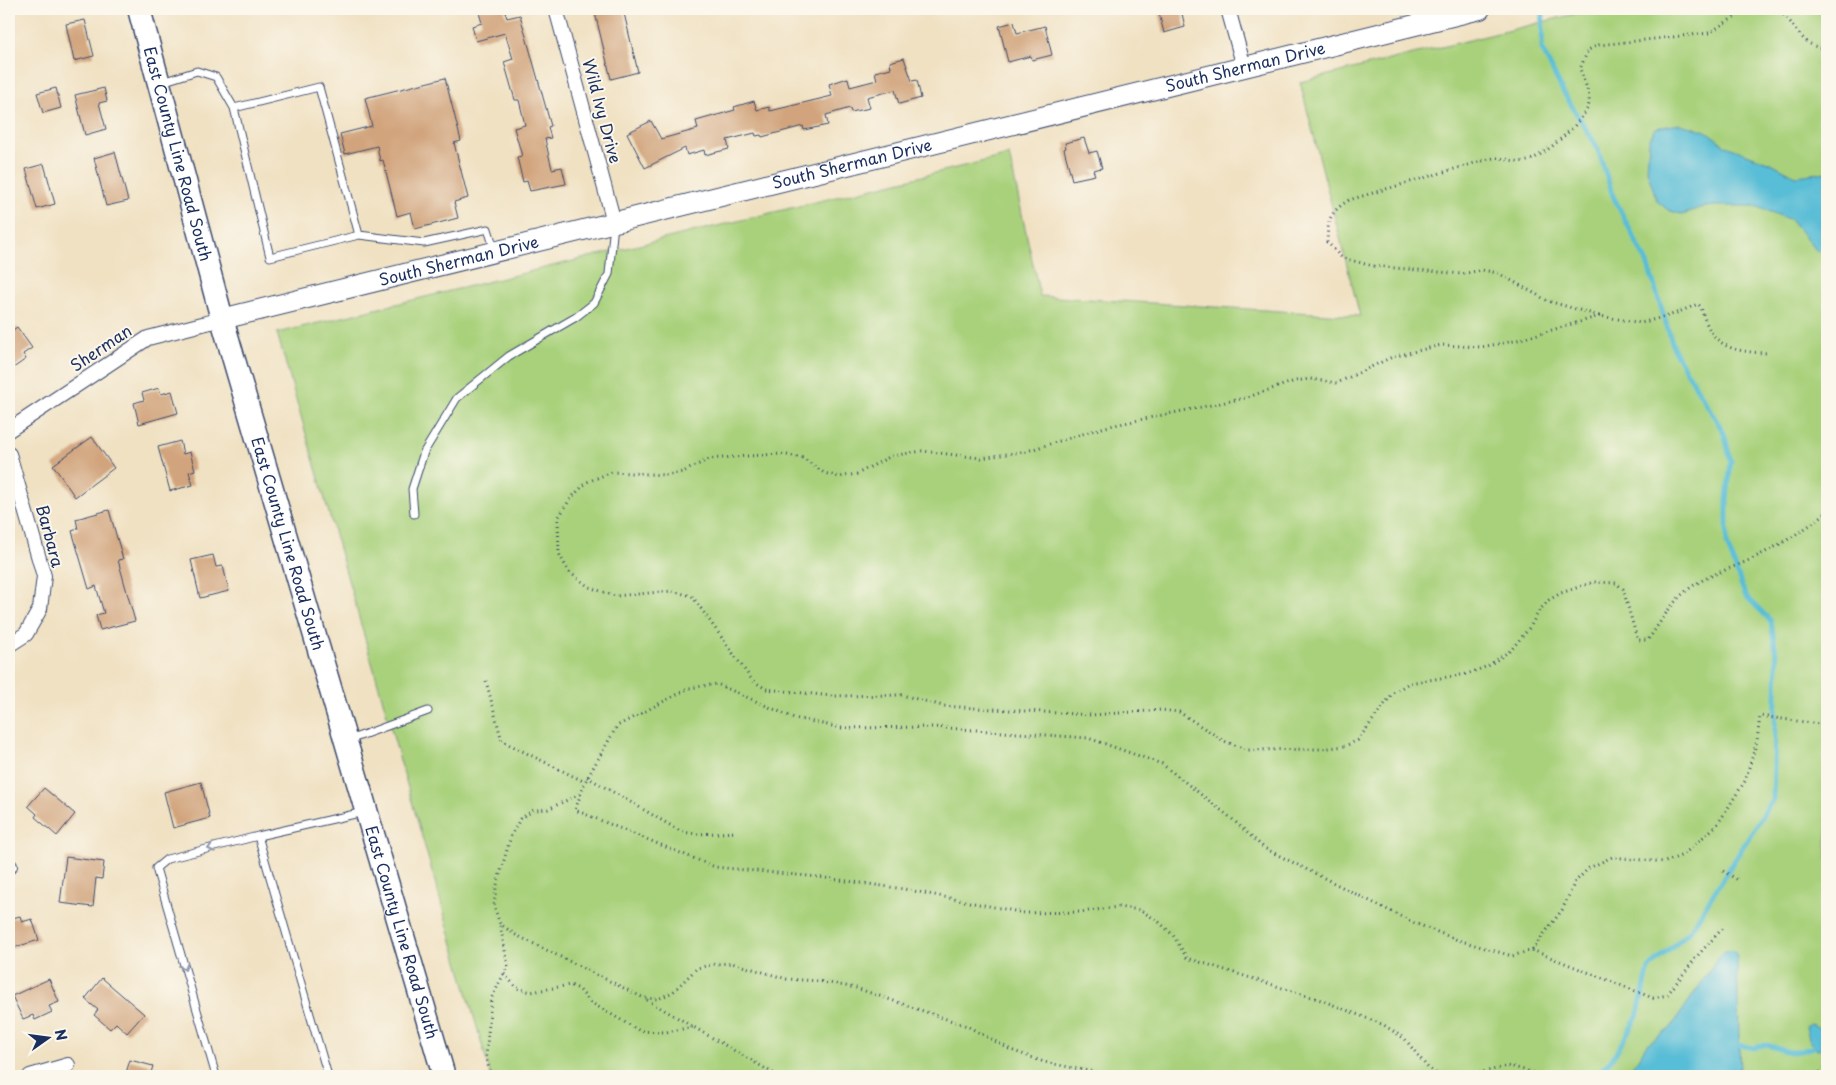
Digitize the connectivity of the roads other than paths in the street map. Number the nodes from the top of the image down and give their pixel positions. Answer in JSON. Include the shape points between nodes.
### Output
{"nodes":[{"id":1,"x":140,"y":9,"type":"edge"},
{"id":2,"x":556,"y":9,"type":"edge"},
{"id":3,"x":1228,"y":9,"type":"edge"},
{"id":4,"x":1480,"y":9,"type":"edge"},
{"id":5,"x":1244,"y":67,"type":"junction"},
{"id":6,"x":160,"y":83,"type":"junction"},
{"id":7,"x":234,"y":108,"type":"junction"},
{"id":8,"x":614,"y":222,"type":"junction"},
{"id":9,"x":359,"y":235,"type":"junction"},
{"id":10,"x":495,"y":252,"type":"junction"},
{"id":11,"x":222,"y":319,"type":"junction"},
{"id":12,"x":9,"y":430,"type":"edge"},
{"id":13,"x":9,"y":454,"type":"edge"},
{"id":14,"x":414,"y":514,"type":"dead end"},
{"id":15,"x":9,"y":645,"type":"edge"},
{"id":16,"x":428,"y":711,"type":"dead end"},
{"id":17,"x":347,"y":742,"type":"junction"},
{"id":18,"x":367,"y":812,"type":"junction"},
{"id":19,"x":258,"y":836,"type":"junction"},
{"id":20,"x":68,"y":1065,"type":"dead end"},
{"id":21,"x":30,"y":1076,"type":"edge"},
{"id":22,"x":216,"y":1076,"type":"edge"},
{"id":23,"x":328,"y":1076,"type":"edge"},
{"id":24,"x":444,"y":1076,"type":"edge"}],
"edges":[{"from":1,"to":6,"type":"main road","name":"East County Line Road South"},
{"from":2,"to":8,"type":"street","name":"Wild Ivy Drive"},
{"from":3,"to":5,"type":"street"},
{"from":4,"to":5,"type":"street","name":"South Sherman Drive"},
{"from":5,"to":8,"type":"street","name":"South Sherman Drive"},
{"from":6,"to":7,"type":"lane","via":[[197,71],[216,77]]},
{"from":6,"to":11,"type":"main road","name":"East County Line Road South"},
{"from":7,"to":9,"type":"lane","via":[[319,87]]},
{"from":7,"to":9,"type":"lane","via":[[270,257]]},
{"from":8,"to":10,"type":"street","name":"South Sherman Drive"},
{"from":8,"to":14,"type":"lane","via":[[609,274],[594,303],[576,318],[509,356],[457,398],[424,452],[412,489]]},
{"from":9,"to":10,"type":"lane","via":[[424,243],[488,229]]},
{"from":10,"to":11,"type":"street","name":"South Sherman Drive"},
{"from":11,"to":12,"type":"street","name":"Sherman","via":[[148,338]]},
{"from":11,"to":17,"type":"main road","name":"East County Line Road South"},
{"from":13,"to":15,"type":"street","name":"Barbara","via":[[44,576],[40,609],[26,634]]},
{"from":16,"to":17,"type":"lane"},
{"from":17,"to":18,"type":"main road","name":"East County Line Road South"},
{"from":18,"to":19,"type":"lane"},
{"from":18,"to":24,"type":"main road","name":"East County Line Road South"},
{"from":19,"to":22,"type":"lane","one_way":true,"via":[[167,858],[156,868]]},
{"from":19,"to":23,"type":"lane"},
{"from":20,"to":21,"type":"street"}]}
